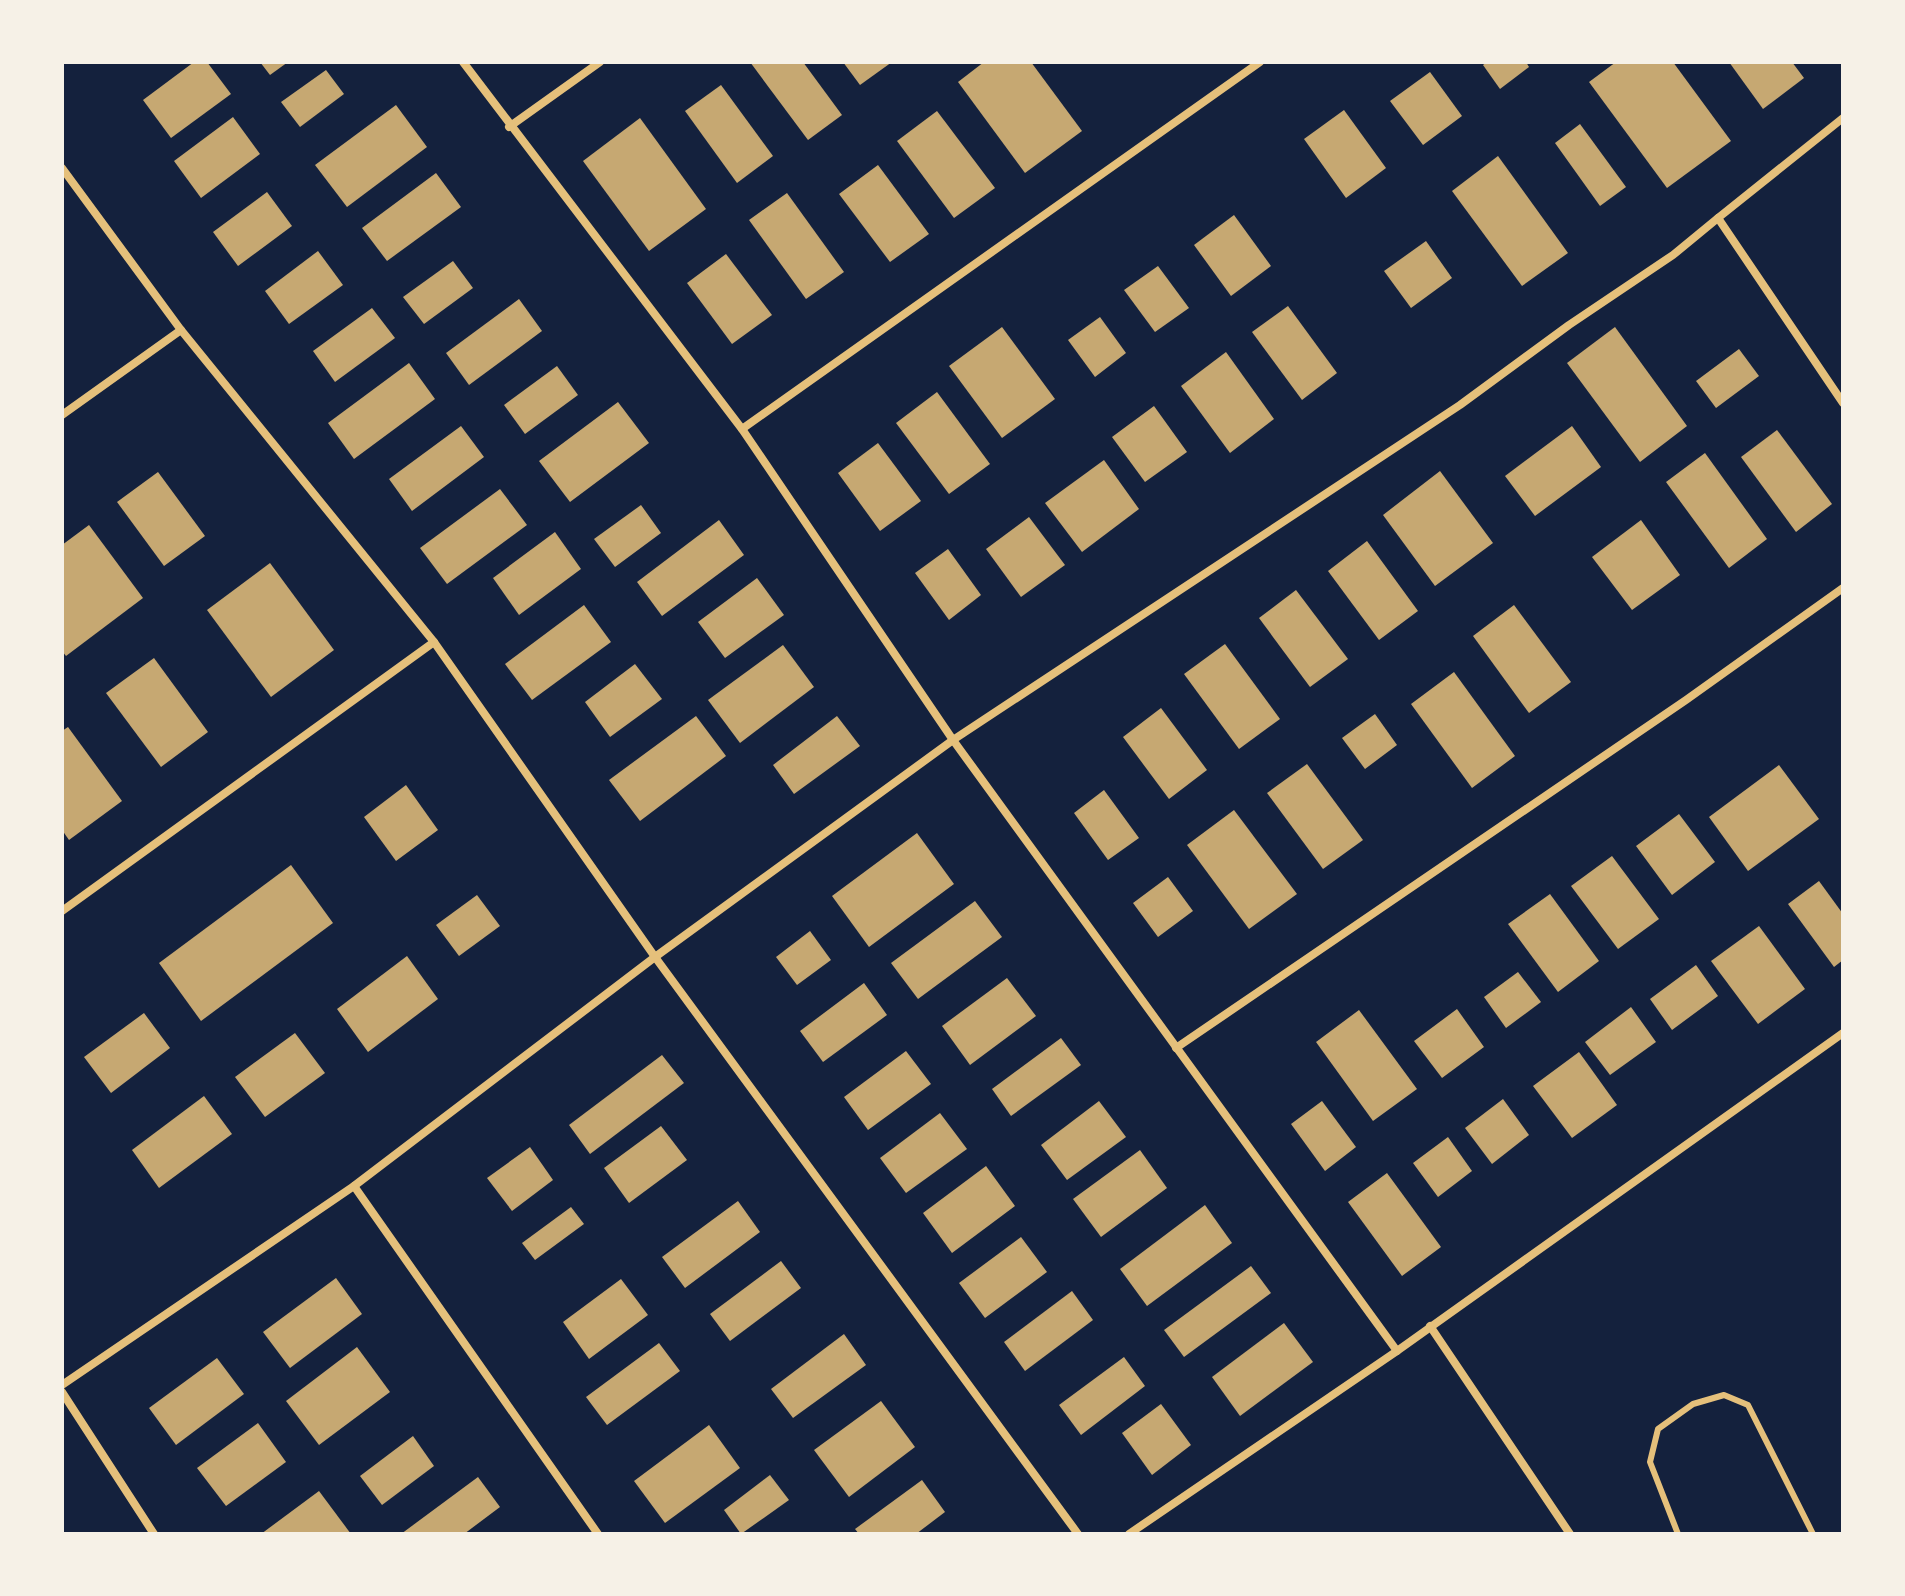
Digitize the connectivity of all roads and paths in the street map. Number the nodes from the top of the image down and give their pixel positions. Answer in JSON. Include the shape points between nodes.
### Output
{"nodes":[{"id":1,"x":463,"y":62,"type":"edge"},
{"id":2,"x":600,"y":62,"type":"edge"},
{"id":3,"x":1260,"y":62,"type":"edge"},
{"id":4,"x":1843,"y":118,"type":"edge"},
{"id":5,"x":509,"y":127,"type":"junction"},
{"id":6,"x":62,"y":168,"type":"edge"},
{"id":7,"x":1718,"y":218,"type":"junction"},
{"id":8,"x":181,"y":330,"type":"junction"},
{"id":9,"x":1843,"y":403,"type":"edge"},
{"id":10,"x":62,"y":415,"type":"edge"},
{"id":11,"x":742,"y":429,"type":"junction"},
{"id":12,"x":1843,"y":588,"type":"edge"},
{"id":13,"x":434,"y":642,"type":"junction"},
{"id":14,"x":953,"y":740,"type":"junction"},
{"id":15,"x":62,"y":911,"type":"edge"},
{"id":16,"x":655,"y":957,"type":"junction"},
{"id":17,"x":1843,"y":1033,"type":"edge"},
{"id":18,"x":1176,"y":1048,"type":"junction"},
{"id":19,"x":354,"y":1186,"type":"junction"},
{"id":20,"x":1430,"y":1326,"type":"junction"},
{"id":21,"x":1397,"y":1351,"type":"junction"},
{"id":22,"x":62,"y":1385,"type":"edge"},
{"id":23,"x":62,"y":1392,"type":"edge"},
{"id":24,"x":154,"y":1534,"type":"edge"},
{"id":25,"x":598,"y":1534,"type":"edge"},
{"id":26,"x":1078,"y":1534,"type":"edge"},
{"id":27,"x":1129,"y":1534,"type":"edge"},
{"id":28,"x":1570,"y":1534,"type":"edge"},
{"id":29,"x":1678,"y":1534,"type":"edge"},
{"id":30,"x":1813,"y":1534,"type":"edge"}],
"edges":[{"from":1,"to":5,"type":"street"},
{"from":2,"to":5,"type":"street"},
{"from":3,"to":11,"type":"street"},
{"from":4,"to":7,"type":"street"},
{"from":5,"to":11,"type":"street"},
{"from":6,"to":8,"type":"street"},
{"from":7,"to":9,"type":"street"},
{"from":7,"to":14,"type":"street","via":[[1460,405]]},
{"from":8,"to":10,"type":"street"},
{"from":8,"to":13,"type":"street"},
{"from":11,"to":14,"type":"street"},
{"from":12,"to":18,"type":"street"},
{"from":13,"to":15,"type":"street"},
{"from":13,"to":16,"type":"street"},
{"from":14,"to":16,"type":"street"},
{"from":14,"to":18,"type":"street"},
{"from":16,"to":19,"type":"street"},
{"from":16,"to":26,"type":"street"},
{"from":17,"to":20,"type":"street"},
{"from":18,"to":21,"type":"street"},
{"from":19,"to":22,"type":"street"},
{"from":19,"to":25,"type":"street"},
{"from":20,"to":21,"type":"street"},
{"from":20,"to":28,"type":"street"},
{"from":21,"to":27,"type":"street"},
{"from":23,"to":24,"type":"street"},
{"from":29,"to":30,"type":"lane","via":[[1650,1462],[1658,1429],[1693,1404],[1724,1395],[1748,1405]]}]}
